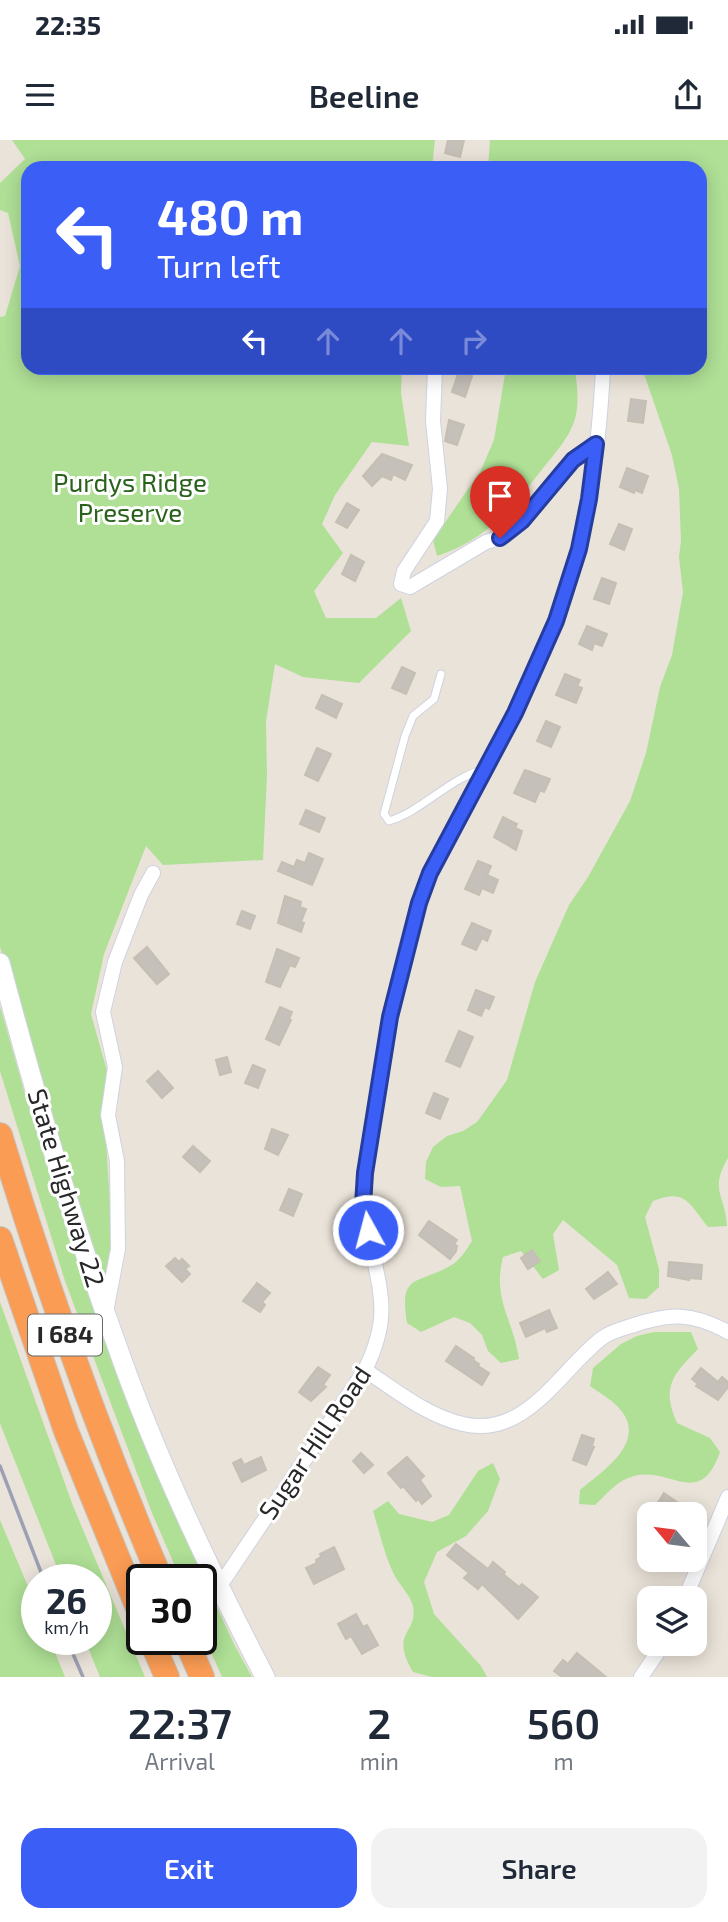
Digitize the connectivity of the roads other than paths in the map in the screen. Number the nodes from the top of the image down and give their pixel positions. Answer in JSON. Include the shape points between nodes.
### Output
{"nodes":[{"id":1,"x":435,"y":375,"type":"edge"},
{"id":2,"x":602,"y":375,"type":"edge"},
{"id":3,"x":596,"y":444,"type":"junction"},
{"id":4,"x":442,"y":674,"type":"dead end"},
{"id":5,"x":486,"y":768,"type":"junction"},
{"id":6,"x":153,"y":873,"type":"dead end"},
{"id":7,"x":0,"y":963,"type":"edge"},
{"id":8,"x":0,"y":1135,"type":"edge"},
{"id":9,"x":0,"y":1239,"type":"edge"},
{"id":10,"x":106,"y":1314,"type":"junction"},
{"id":11,"x":728,"y":1332,"type":"edge"},
{"id":12,"x":365,"y":1370,"type":"junction"},
{"id":13,"x":728,"y":1497,"type":"edge"},
{"id":14,"x":154,"y":1564,"type":"edge"},
{"id":15,"x":126,"y":1579,"type":"edge"},
{"id":16,"x":690,"y":1586,"type":"edge"},
{"id":17,"x":219,"y":1587,"type":"junction"},
{"id":18,"x":157,"y":1655,"type":"edge"},
{"id":19,"x":192,"y":1655,"type":"edge"},
{"id":20,"x":655,"y":1656,"type":"edge"},
{"id":21,"x":167,"y":1677,"type":"edge"},
{"id":22,"x":202,"y":1677,"type":"edge"},
{"id":23,"x":265,"y":1677,"type":"edge"},
{"id":24,"x":641,"y":1677,"type":"edge"}],
"edges":[{"from":1,"to":3,"type":"street","via":[[433,421],[440,489],[436,521],[404,570],[401,584],[410,587],[500,538],[522,521],[573,460]]},
{"from":2,"to":3,"type":"street","name":"Sugar Hill Road"},
{"from":3,"to":5,"type":"street","name":"Sugar Hill Road","via":[[579,549],[556,621]]},
{"from":4,"to":5,"type":"lane","via":[[434,699],[413,716],[384,814],[389,821],[403,817],[468,773]]},
{"from":5,"to":12,"type":"street","name":"Sugar Hill Road","via":[[421,896],[390,1017],[365,1173],[363,1205],[383,1306],[375,1349]]},
{"from":6,"to":10,"type":"street","via":[[115,962],[103,1012],[115,1067],[108,1115],[117,1161],[118,1249]]},
{"from":7,"to":10,"type":"main road","name":"State Highway 22"},
{"from":8,"to":14,"type":"highway","number":"I 684","via":[[71,1352]]},
{"from":9,"to":15,"type":"highway","number":"I 684","via":[[66,1432]]},
{"from":10,"to":17,"type":"main road","name":"State Highway 22","via":[[154,1441]]},
{"from":11,"to":12,"type":"street","via":[[706,1320],[679,1316],[617,1330],[582,1356],[546,1395],[521,1414],[491,1426],[464,1424],[433,1413]]},
{"from":12,"to":17,"type":"street","name":"Sugar Hill Road"},
{"from":13,"to":16,"type":"street"},
{"from":17,"to":23,"type":"main road","name":"State Highway 22"},
{"from":18,"to":21,"type":"highway"},
{"from":19,"to":22,"type":"highway"},
{"from":20,"to":24,"type":"street"}]}
